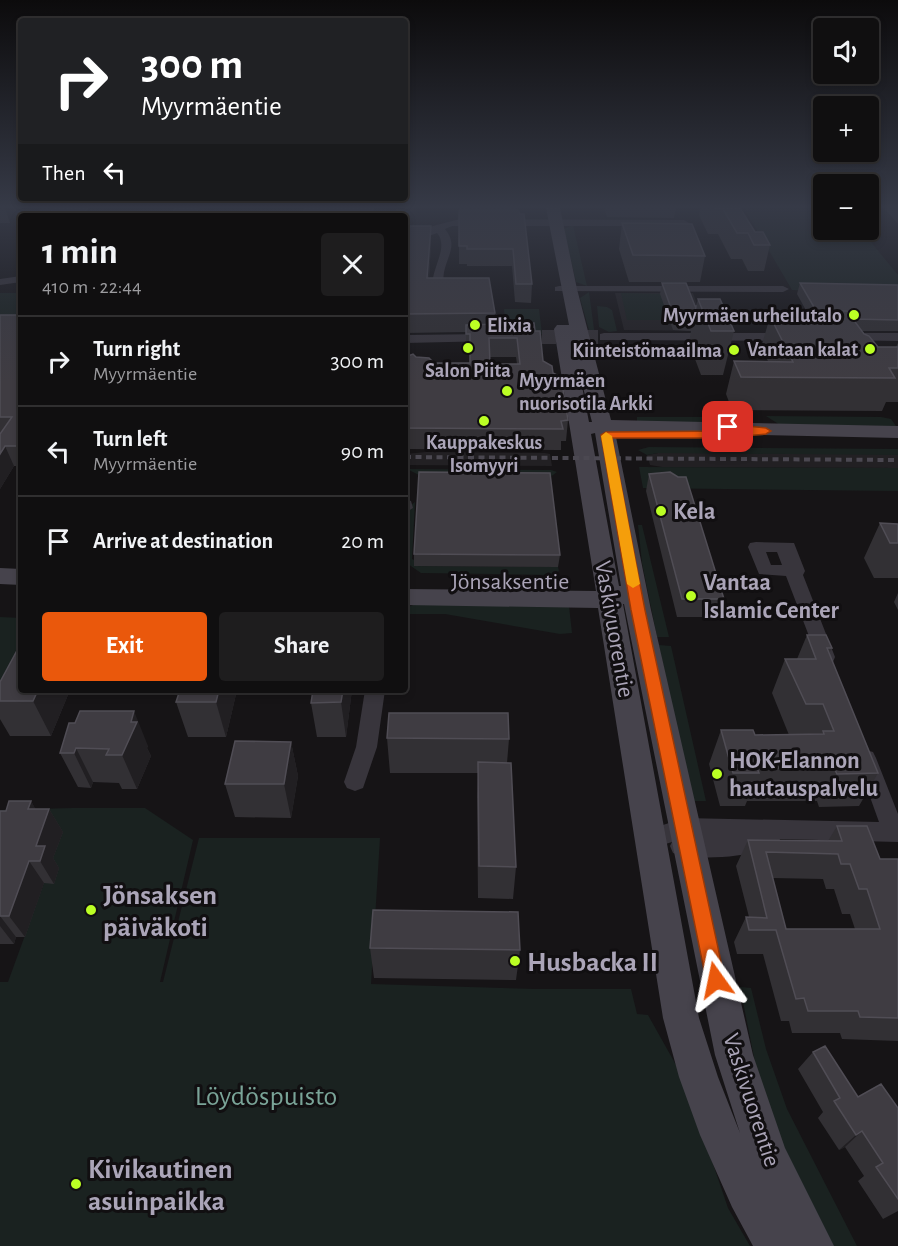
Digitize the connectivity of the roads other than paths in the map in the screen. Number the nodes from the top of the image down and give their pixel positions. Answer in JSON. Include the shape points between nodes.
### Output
{"nodes":[{"id":1,"x":440,"y":266,"type":"edge"},
{"id":2,"x":559,"y":266,"type":"edge"},
{"id":3,"x":18,"y":280,"type":"edge"},
{"id":4,"x":0,"y":284,"type":"edge"},
{"id":5,"x":18,"y":287,"type":"edge"},
{"id":6,"x":564,"y":289,"type":"junction"},
{"id":7,"x":783,"y":290,"type":"dead end"},
{"id":8,"x":438,"y":292,"type":"edge"},
{"id":9,"x":604,"y":337,"type":"tunnel mouth"},
{"id":10,"x":801,"y":337,"type":"edge"},
{"id":11,"x":898,"y":337,"type":"edge"},
{"id":12,"x":504,"y":338,"type":"edge"},
{"id":13,"x":408,"y":339,"type":"edge"},
{"id":14,"x":852,"y":352,"type":"edge"},
{"id":15,"x":580,"y":430,"type":"junction"},
{"id":16,"x":605,"y":430,"type":"junction"},
{"id":17,"x":898,"y":432,"type":"edge"},
{"id":18,"x":792,"y":571,"type":"junction"},
{"id":19,"x":0,"y":576,"type":"edge"},
{"id":20,"x":18,"y":577,"type":"edge"},
{"id":21,"x":408,"y":581,"type":"edge"},
{"id":22,"x":634,"y":590,"type":"junction"},
{"id":23,"x":0,"y":591,"type":"edge"},
{"id":24,"x":18,"y":591,"type":"edge"},
{"id":25,"x":608,"y":591,"type":"junction"},
{"id":26,"x":408,"y":597,"type":"edge"},
{"id":27,"x":833,"y":675,"type":"edge"},
{"id":28,"x":375,"y":693,"type":"edge"},
{"id":29,"x":858,"y":739,"type":"edge"},
{"id":30,"x":355,"y":782,"type":"dead end"},
{"id":31,"x":896,"y":832,"type":"edge"},
{"id":32,"x":686,"y":838,"type":"junction"},
{"id":33,"x":650,"y":839,"type":"junction"},
{"id":34,"x":777,"y":1246,"type":"edge"},
{"id":35,"x":812,"y":1246,"type":"edge"}],
"edges":[{"from":1,"to":8,"type":"street"},
{"from":2,"to":6,"type":"main road","name":"Vaskivuorentie"},
{"from":3,"to":4,"type":"street"},
{"from":4,"to":5,"type":"street"},
{"from":6,"to":7,"type":"street"},
{"from":6,"to":15,"type":"main road","name":"Vaskivuorentie","via":[[564,341]]},
{"from":6,"to":16,"type":"main road","name":"Vaskivuorentie"},
{"from":9,"to":10,"type":"street"},
{"from":11,"to":14,"type":"street","via":[[837,337]]},
{"from":12,"to":13,"type":"street"},
{"from":15,"to":16,"type":"main road"},
{"from":15,"to":25,"type":"main road","name":"Vaskivuorentie"},
{"from":16,"to":17,"type":"main road","via":[[724,435],[766,431]]},
{"from":16,"to":22,"type":"main road","name":"Vaskivuorentie"},
{"from":18,"to":18,"type":"street","via":[[783,547],[756,547],[765,570]]},
{"from":18,"to":27,"type":"street"},
{"from":19,"to":20,"type":"main road"},
{"from":21,"to":25,"type":"main road","name":"Jönsaksentie"},
{"from":22,"to":25,"type":"main road","name":"Jönsaksentie"},
{"from":22,"to":32,"type":"main road","name":"Vaskivuorentie"},
{"from":23,"to":24,"type":"main road"},
{"from":25,"to":26,"type":"main road","name":"Jönsaksentie"},
{"from":25,"to":33,"type":"main road","name":"Vaskivuorentie"},
{"from":28,"to":30,"type":"street","via":[[371,732]]},
{"from":29,"to":31,"type":"street"},
{"from":31,"to":32,"type":"street","via":[[789,832],[766,842]]},
{"from":32,"to":33,"type":"street"},
{"from":32,"to":35,"type":"main road","name":"Vaskivuorentie","via":[[734,1055],[768,1157]]},
{"from":33,"to":34,"type":"main road","name":"Vaskivuorentie","via":[[691,1058],[735,1168]]}]}
